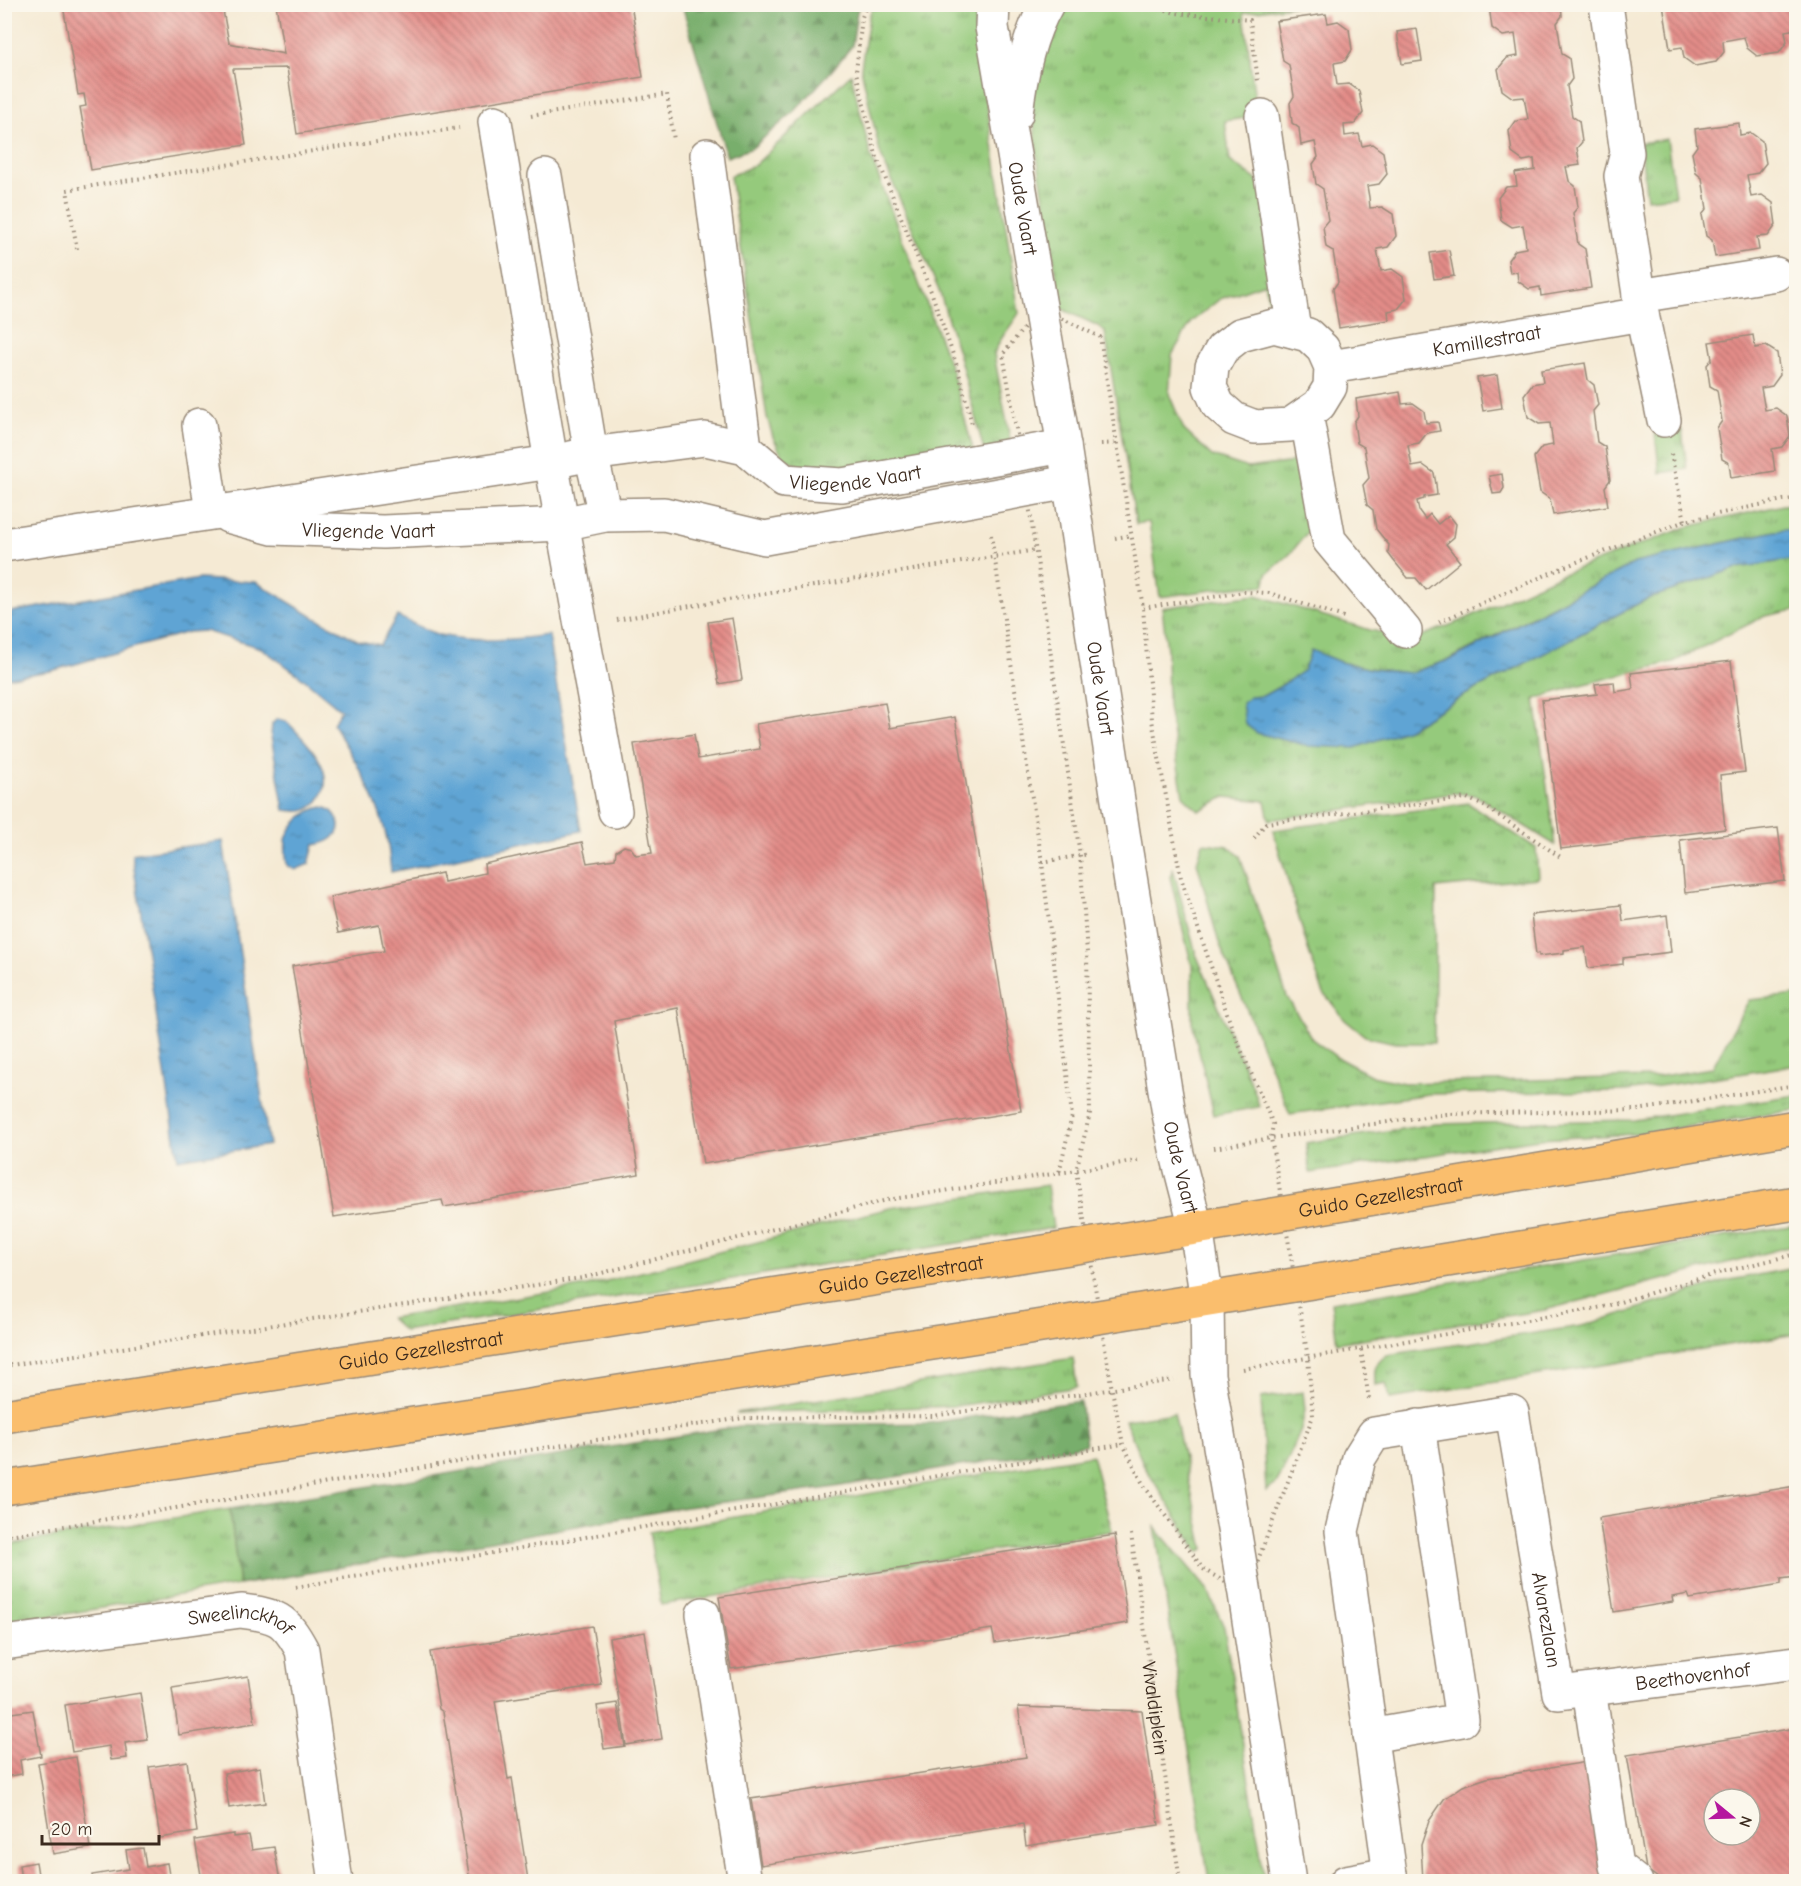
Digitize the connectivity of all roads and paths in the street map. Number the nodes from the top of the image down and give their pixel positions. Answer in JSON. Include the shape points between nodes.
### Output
{"nodes":[{"id":1,"x":867,"y":4,"type":"edge"},
{"id":2,"x":993,"y":4,"type":"edge"},
{"id":3,"x":1047,"y":4,"type":"edge"},
{"id":4,"x":1149,"y":4,"type":"edge"},
{"id":5,"x":1606,"y":4,"type":"edge"},
{"id":6,"x":1262,"y":116,"type":"joint"},
{"id":7,"x":495,"y":122,"type":"junction"},
{"id":8,"x":1013,"y":146,"type":"junction"},
{"id":9,"x":675,"y":148,"type":"dead end"},
{"id":10,"x":707,"y":155,"type":"dead end"},
{"id":11,"x":545,"y":176,"type":"dead end"},
{"id":12,"x":77,"y":249,"type":"dead end"},
{"id":13,"x":1776,"y":274,"type":"dead end"},
{"id":14,"x":1641,"y":305,"type":"junction"},
{"id":15,"x":1040,"y":308,"type":"junction"},
{"id":16,"x":1294,"y":331,"type":"junction"},
{"id":17,"x":1331,"y":367,"type":"junction"},
{"id":18,"x":1306,"y":414,"type":"junction"},
{"id":19,"x":1664,"y":420,"type":"joint"},
{"id":20,"x":199,"y":425,"type":"dead end"},
{"id":21,"x":1064,"y":446,"type":"junction"},
{"id":22,"x":746,"y":448,"type":"junction"},
{"id":23,"x":591,"y":454,"type":"junction"},
{"id":24,"x":1020,"y":454,"type":"junction"},
{"id":25,"x":982,"y":460,"type":"junction"},
{"id":26,"x":551,"y":462,"type":"junction"},
{"id":27,"x":1069,"y":482,"type":"junction"},
{"id":28,"x":1027,"y":491,"type":"junction"},
{"id":29,"x":986,"y":497,"type":"junction"},
{"id":30,"x":1797,"y":499,"type":"edge"},
{"id":31,"x":212,"y":512,"type":"junction"},
{"id":32,"x":605,"y":515,"type":"junction"},
{"id":33,"x":1685,"y":521,"type":"junction"},
{"id":34,"x":562,"y":524,"type":"junction"},
{"id":35,"x":4,"y":545,"type":"edge"},
{"id":36,"x":1035,"y":550,"type":"junction"},
{"id":37,"x":994,"y":556,"type":"junction"},
{"id":38,"x":1143,"y":608,"type":"junction"},
{"id":39,"x":1346,"y":618,"type":"dead end"},
{"id":40,"x":581,"y":627,"type":"junction"},
{"id":41,"x":1406,"y":631,"type":"joint"},
{"id":42,"x":615,"y":812,"type":"dead end"},
{"id":43,"x":1254,"y":837,"type":"dead end"},
{"id":44,"x":1080,"y":855,"type":"junction"},
{"id":45,"x":1562,"y":858,"type":"dead end"},
{"id":46,"x":1042,"y":862,"type":"junction"},
{"id":47,"x":1797,"y":1085,"type":"edge"},
{"id":48,"x":1797,"y":1127,"type":"edge"},
{"id":49,"x":1059,"y":1173,"type":"junction"},
{"id":50,"x":1797,"y":1203,"type":"edge"},
{"id":51,"x":1196,"y":1228,"type":"junction"},
{"id":52,"x":1797,"y":1254,"type":"edge"},
{"id":53,"x":1207,"y":1300,"type":"junction"},
{"id":54,"x":1361,"y":1350,"type":"junction"},
{"id":55,"x":4,"y":1366,"type":"edge"},
{"id":56,"x":4,"y":1416,"type":"edge"},
{"id":57,"x":1418,"y":1426,"type":"junction"},
{"id":58,"x":1374,"y":1434,"type":"junction"},
{"id":59,"x":1123,"y":1444,"type":"junction"},
{"id":60,"x":4,"y":1488,"type":"edge"},
{"id":61,"x":1131,"y":1534,"type":"dead end"},
{"id":62,"x":4,"y":1536,"type":"edge"},
{"id":63,"x":1245,"y":1594,"type":"junction"},
{"id":64,"x":269,"y":1614,"type":"junction"},
{"id":65,"x":703,"y":1614,"type":"dead end"},
{"id":66,"x":4,"y":1643,"type":"edge"},
{"id":67,"x":1797,"y":1663,"type":"edge"},
{"id":68,"x":1589,"y":1690,"type":"junction"},
{"id":69,"x":1370,"y":1736,"type":"junction"},
{"id":70,"x":1390,"y":1878,"type":"edge"},
{"id":71,"x":336,"y":1881,"type":"edge"},
{"id":72,"x":745,"y":1881,"type":"edge"},
{"id":73,"x":1180,"y":1881,"type":"edge"},
{"id":74,"x":1289,"y":1881,"type":"edge"},
{"id":75,"x":1346,"y":1881,"type":"edge"},
{"id":76,"x":1636,"y":1881,"type":"edge"}],
"edges":[{"from":1,"to":25,"type":"path","via":[[862,16],[856,72],[876,155],[932,294],[958,369]]},
{"from":2,"to":8,"type":"street","name":"Oude Vaart","via":[[992,27]]},
{"from":3,"to":8,"type":"street","name":"Oude Vaart","via":[[1032,34],[1019,91]]},
{"from":4,"to":6,"type":"path","via":[[1175,13],[1250,20]]},
{"from":5,"to":14,"type":"street","via":[[1627,153],[1621,176]]},
{"from":6,"to":16,"type":"street"},
{"from":7,"to":9,"type":"path","via":[[667,94]]},
{"from":7,"to":12,"type":"path","via":[[66,190]]},
{"from":7,"to":26,"type":"street"},
{"from":8,"to":15,"type":"street","name":"Oude Vaart"},
{"from":10,"to":22,"type":"street"},
{"from":11,"to":23,"type":"street"},
{"from":13,"to":14,"type":"street","name":"Kamillestraat"},
{"from":14,"to":17,"type":"street","name":"Kamillestraat"},
{"from":14,"to":19,"type":"street"},
{"from":15,"to":21,"type":"street","name":"Oude Vaart"},
{"from":15,"to":24,"type":"path","via":[[1003,354]]},
{"from":15,"to":38,"type":"path","via":[[1100,337]]},
{"from":16,"to":17,"type":"street","via":[[1308,335],[1323,349]]},
{"from":16,"to":18,"type":"street","via":[[1274,326],[1240,335],[1222,349],[1212,367],[1210,387],[1218,405],[1234,419],[1255,427],[1290,425]]},
{"from":17,"to":18,"type":"street","via":[[1330,387],[1319,405]]},
{"from":18,"to":41,"type":"street","via":[[1329,540]]},
{"from":19,"to":33,"type":"path"},
{"from":20,"to":31,"type":"street"},
{"from":21,"to":24,"type":"street","name":"Vliegende Vaart"},
{"from":21,"to":27,"type":"street","name":"Oude Vaart"},
{"from":22,"to":23,"type":"street","name":"Vliegende Vaart","via":[[705,439]]},
{"from":22,"to":25,"type":"street","name":"Vliegende Vaart","via":[[784,481],[843,485]]},
{"from":23,"to":26,"type":"street","name":"Vliegende Vaart"},
{"from":23,"to":32,"type":"street"},
{"from":24,"to":25,"type":"street","name":"Vliegende Vaart"},
{"from":24,"to":28,"type":"path"},
{"from":26,"to":31,"type":"street","name":"Vliegende Vaart"},
{"from":26,"to":34,"type":"street"},
{"from":27,"to":28,"type":"street","name":"Vliegende Vaart"},
{"from":27,"to":51,"type":"street","name":"Oude Vaart","via":[[1170,1114]]},
{"from":28,"to":29,"type":"street","name":"Vliegende Vaart"},
{"from":28,"to":36,"type":"path"},
{"from":29,"to":32,"type":"street","name":"Vliegende Vaart","via":[[765,537],[664,514]]},
{"from":29,"to":37,"type":"path"},
{"from":30,"to":33,"type":"path"},
{"from":31,"to":34,"type":"street","name":"Vliegende Vaart","via":[[273,528],[383,532]]},
{"from":31,"to":35,"type":"street","name":"Vliegende Vaart"},
{"from":32,"to":34,"type":"street","name":"Vliegende Vaart"},
{"from":33,"to":41,"type":"path","via":[[1564,567],[1426,628]]},
{"from":34,"to":40,"type":"street"},
{"from":36,"to":37,"type":"path"},
{"from":36,"to":44,"type":"path"},
{"from":37,"to":40,"type":"path"},
{"from":37,"to":46,"type":"path"},
{"from":38,"to":39,"type":"path","via":[[1244,592],[1269,593]]},
{"from":38,"to":47,"type":"path","via":[[1152,720],[1181,878],[1233,1031],[1273,1124],[1271,1138],[1447,1114],[1637,1110]]},
{"from":40,"to":42,"type":"street"},
{"from":43,"to":45,"type":"path","via":[[1266,823],[1467,798]]},
{"from":44,"to":46,"type":"path"},
{"from":44,"to":49,"type":"path","via":[[1087,953],[1090,1113],[1076,1171]]},
{"from":46,"to":49,"type":"path","via":[[1072,1116]]},
{"from":48,"to":51,"type":"main road","name":"Guido Gezellestraat"},
{"from":49,"to":55,"type":"path","via":[[886,1200],[582,1278]]},
{"from":50,"to":53,"type":"main road"},
{"from":51,"to":53,"type":"street","name":"Oude Vaart"},
{"from":51,"to":56,"type":"main road","name":"Guido Gezellestraat"},
{"from":52,"to":54,"type":"path","via":[[1603,1307]]},
{"from":53,"to":60,"type":"main road"},
{"from":53,"to":63,"type":"street","via":[[1208,1375]]},
{"from":54,"to":58,"type":"path"},
{"from":54,"to":63,"type":"path","via":[[1308,1358],[1313,1416]]},
{"from":57,"to":58,"type":"street","name":"Alvarezlaan"},
{"from":57,"to":68,"type":"street","name":"Alvarezlaan","via":[[1512,1412],[1559,1693]]},
{"from":57,"to":69,"type":"street","via":[[1462,1720]]},
{"from":58,"to":69,"type":"street","via":[[1359,1458],[1342,1531]]},
{"from":59,"to":62,"type":"path","via":[[1112,1390],[933,1416],[743,1418]]},
{"from":59,"to":63,"type":"path","via":[[1143,1484],[1203,1569]]},
{"from":59,"to":64,"type":"path","via":[[285,1588]]},
{"from":61,"to":73,"type":"path","name":"Vivaldiplein"},
{"from":63,"to":74,"type":"street"},
{"from":64,"to":66,"type":"street","name":"Sweelinckhof","via":[[241,1611]]},
{"from":64,"to":71,"type":"street","name":"Sweelinckhof","via":[[291,1630],[302,1650]]},
{"from":65,"to":72,"type":"street"},
{"from":67,"to":68,"type":"street","name":"Beethovenhof"},
{"from":68,"to":76,"type":"street","via":[[1616,1866]]},
{"from":69,"to":70,"type":"street"},
{"from":70,"to":75,"type":"street"}]}
